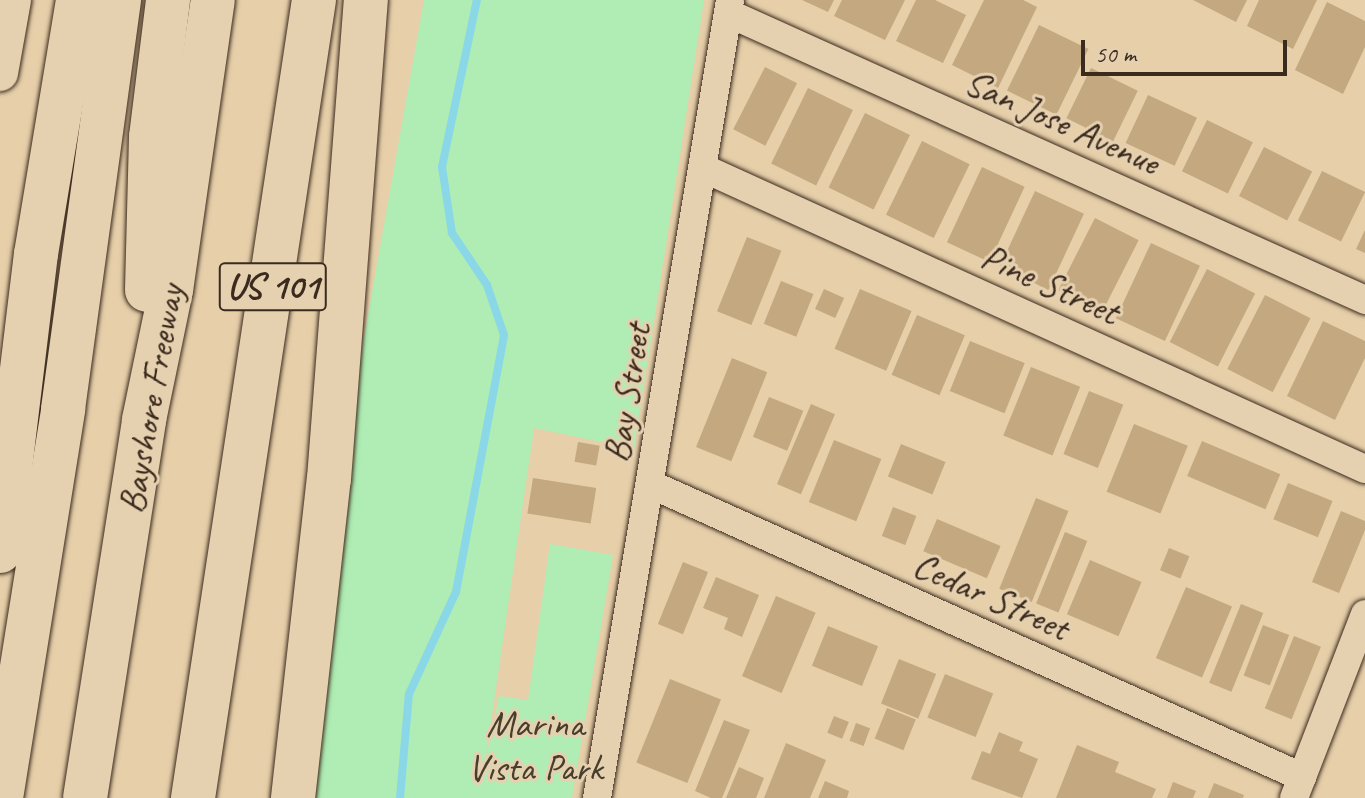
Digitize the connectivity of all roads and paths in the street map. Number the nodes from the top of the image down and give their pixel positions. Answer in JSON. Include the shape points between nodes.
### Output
{"nodes":[{"id":1,"x":13,"y":0,"type":"edge"},
{"id":2,"x":78,"y":0,"type":"edge"},
{"id":3,"x":119,"y":0,"type":"edge"},
{"id":4,"x":168,"y":0,"type":"edge"},
{"id":5,"x":213,"y":0,"type":"edge"},
{"id":6,"x":314,"y":0,"type":"edge"},
{"id":7,"x":366,"y":0,"type":"edge"},
{"id":8,"x":729,"y":7,"type":"edge"},
{"id":9,"x":0,"y":73,"type":"edge"},
{"id":10,"x":703,"y":168,"type":"junction"},
{"id":11,"x":1365,"y":300,"type":"edge"},
{"id":12,"x":144,"y":420,"type":"junction"},
{"id":13,"x":8,"y":466,"type":"junction"},
{"id":14,"x":1365,"y":469,"type":"edge"},
{"id":15,"x":650,"y":484,"type":"junction"},
{"id":16,"x":0,"y":512,"type":"edge"},
{"id":17,"x":0,"y":551,"type":"edge"},
{"id":18,"x":229,"y":574,"type":"junction"},
{"id":19,"x":1365,"y":614,"type":"edge"},
{"id":20,"x":1298,"y":787,"type":"edge"},
{"id":21,"x":1,"y":798,"type":"edge"},
{"id":22,"x":85,"y":798,"type":"edge"},
{"id":23,"x":193,"y":798,"type":"edge"},
{"id":24,"x":214,"y":798,"type":"edge"},
{"id":25,"x":293,"y":798,"type":"edge"},
{"id":26,"x":597,"y":798,"type":"edge"}],
"edges":[{"from":1,"to":9,"type":"street"},
{"from":2,"to":13,"type":"highway"},
{"from":3,"to":21,"type":"highway","via":[[63,409]]},
{"from":4,"to":12,"type":"highway","via":[[151,137]]},
{"from":5,"to":12,"type":"highway","name":"Bayshore Freeway","number":"US 101","via":[[171,290]]},
{"from":6,"to":18,"type":"highway","number":"US 101"},
{"from":7,"to":25,"type":"highway","via":[[329,479]]},
{"from":8,"to":10,"type":"street","name":"Bay Street"},
{"from":8,"to":11,"type":"street","name":"San Jose Avenue"},
{"from":10,"to":14,"type":"street","name":"Pine Street"},
{"from":10,"to":15,"type":"street","name":"Bay Street"},
{"from":12,"to":22,"type":"highway","name":"Bayshore Freeway","number":"US 101"},
{"from":13,"to":16,"type":"highway"},
{"from":13,"to":17,"type":"highway"},
{"from":15,"to":20,"type":"street","name":"Cedar Street"},
{"from":15,"to":26,"type":"street","name":"Bay Street"},
{"from":18,"to":23,"type":"highway","number":"US 101"},
{"from":18,"to":24,"type":"highway"},
{"from":19,"to":20,"type":"street"}]}
